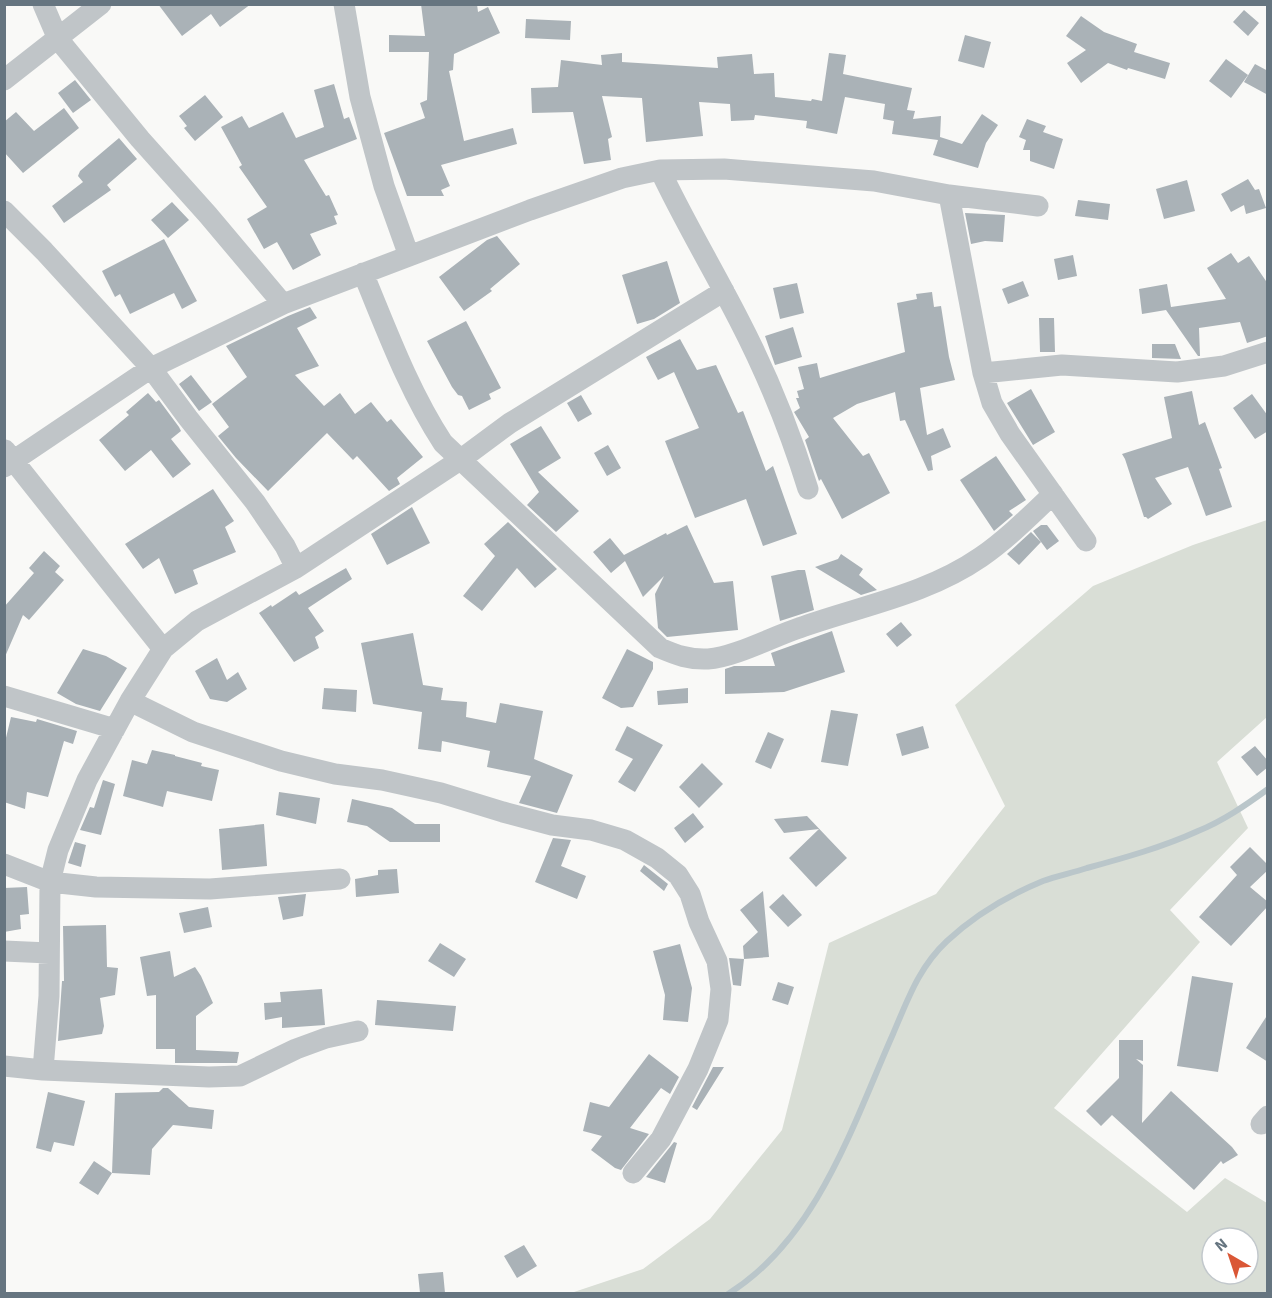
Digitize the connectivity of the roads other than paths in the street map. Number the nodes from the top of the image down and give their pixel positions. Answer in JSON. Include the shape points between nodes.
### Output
{"nodes":[{"id":1,"x":43,"y":4,"type":"edge"},
{"id":2,"x":101,"y":4,"type":"edge"},
{"id":3,"x":344,"y":4,"type":"edge"},
{"id":4,"x":58,"y":39,"type":"junction"},
{"id":5,"x":4,"y":80,"type":"edge"},
{"id":6,"x":660,"y":170,"type":"junction"},
{"id":7,"x":949,"y":195,"type":"junction"},
{"id":8,"x":1038,"y":206,"type":"dead end"},
{"id":9,"x":4,"y":211,"type":"edge"},
{"id":10,"x":409,"y":256,"type":"junction"},
{"id":11,"x":363,"y":273,"type":"junction"},
{"id":12,"x":723,"y":291,"type":"junction"},
{"id":13,"x":283,"y":304,"type":"junction"},
{"id":14,"x":1268,"y":352,"type":"edge"},
{"id":15,"x":151,"y":368,"type":"junction"},
{"id":16,"x":983,"y":373,"type":"junction"},
{"id":17,"x":7,"y":459,"type":"edge"},
{"id":18,"x":460,"y":460,"type":"junction"},
{"id":19,"x":808,"y":489,"type":"dead end"},
{"id":20,"x":1053,"y":494,"type":"junction"},
{"id":21,"x":1086,"y":541,"type":"dead end"},
{"id":22,"x":296,"y":567,"type":"junction"},
{"id":23,"x":163,"y":649,"type":"junction"},
{"id":24,"x":4,"y":696,"type":"edge"},
{"id":25,"x":130,"y":701,"type":"junction"},
{"id":26,"x":115,"y":729,"type":"junction"},
{"id":27,"x":4,"y":864,"type":"edge"},
{"id":28,"x":340,"y":879,"type":"dead end"},
{"id":29,"x":50,"y":882,"type":"junction"},
{"id":30,"x":4,"y":951,"type":"edge"},
{"id":31,"x":49,"y":953,"type":"junction"},
{"id":32,"x":358,"y":1031,"type":"dead end"},
{"id":33,"x":4,"y":1066,"type":"edge"},
{"id":34,"x":43,"y":1070,"type":"junction"},
{"id":35,"x":633,"y":1173,"type":"dead end"}],
"edges":[{"from":1,"to":4,"type":"street"},
{"from":2,"to":4,"type":"street"},
{"from":3,"to":10,"type":"street","via":[[360,97],[384,186]]},
{"from":4,"to":5,"type":"street"},
{"from":4,"to":13,"type":"street"},
{"from":6,"to":7,"type":"street","via":[[724,169],[862,180]]},
{"from":6,"to":10,"type":"street","via":[[622,178],[540,206]]},
{"from":6,"to":12,"type":"street"},
{"from":7,"to":8,"type":"street"},
{"from":7,"to":16,"type":"street"},
{"from":9,"to":15,"type":"street"},
{"from":10,"to":11,"type":"street"},
{"from":11,"to":13,"type":"street"},
{"from":11,"to":18,"type":"street","via":[[428,420]]},
{"from":12,"to":18,"type":"street","via":[[510,423]]},
{"from":12,"to":19,"type":"street","via":[[768,380]]},
{"from":13,"to":15,"type":"street"},
{"from":14,"to":16,"type":"street","via":[[1224,366],[1177,372],[1062,365]]},
{"from":15,"to":17,"type":"street"},
{"from":15,"to":22,"type":"street","via":[[255,501]]},
{"from":16,"to":20,"type":"street","via":[[992,403]]},
{"from":17,"to":23,"type":"street"},
{"from":18,"to":20,"type":"street","via":[[660,648],[686,659],[710,659],[751,647],[935,584],[981,558]]},
{"from":18,"to":22,"type":"street"},
{"from":20,"to":21,"type":"street"},
{"from":22,"to":23,"type":"street","via":[[196,621]]},
{"from":23,"to":25,"type":"street"},
{"from":24,"to":26,"type":"street"},
{"from":25,"to":26,"type":"street"},
{"from":25,"to":35,"type":"street","via":[[193,732],[281,761],[441,793],[552,825],[625,840],[678,875],[690,894],[717,961],[721,989],[718,1020],[698,1070],[661,1139]]},
{"from":26,"to":29,"type":"street","via":[[87,780],[58,850]]},
{"from":27,"to":29,"type":"street"},
{"from":28,"to":29,"type":"street","via":[[210,889]]},
{"from":29,"to":31,"type":"street"},
{"from":30,"to":31,"type":"street"},
{"from":31,"to":34,"type":"street"},
{"from":32,"to":34,"type":"street","via":[[316,1042],[240,1076]]},
{"from":33,"to":34,"type":"street"}]}
